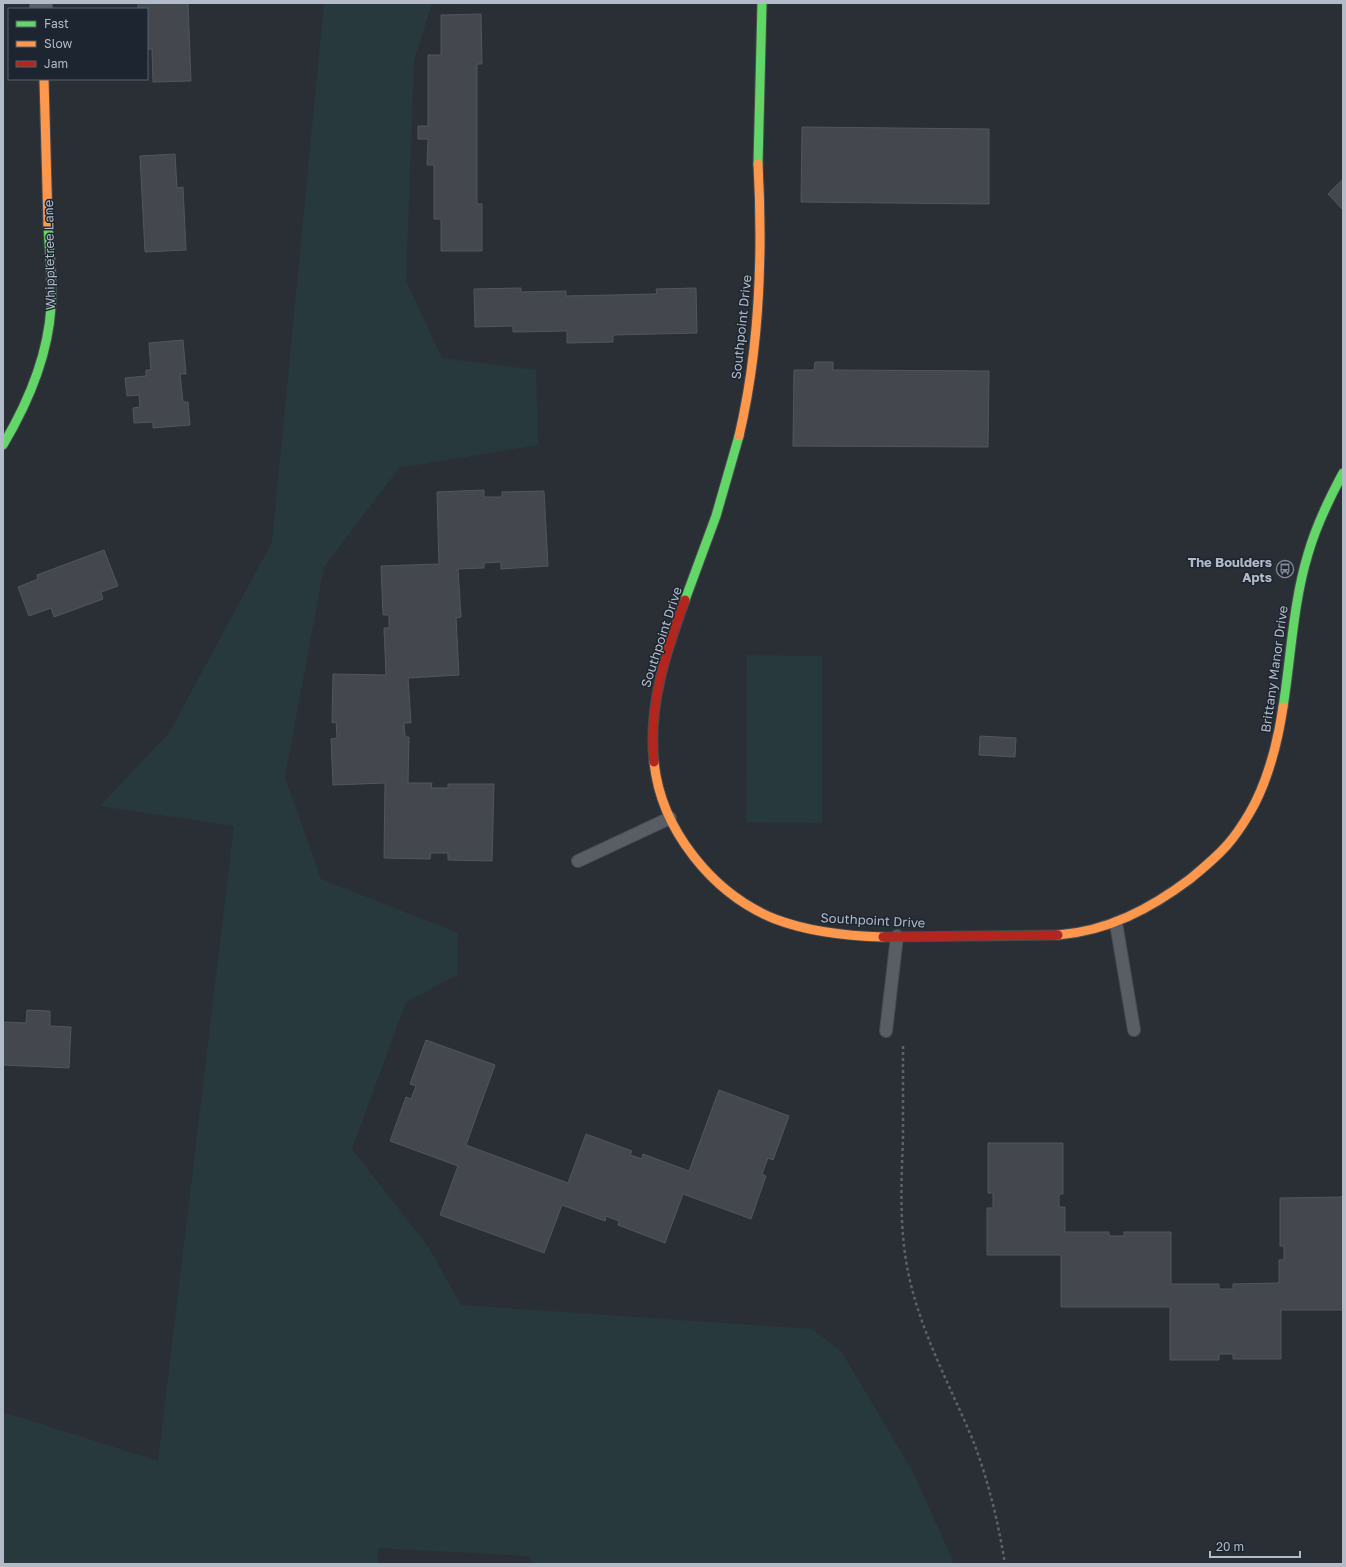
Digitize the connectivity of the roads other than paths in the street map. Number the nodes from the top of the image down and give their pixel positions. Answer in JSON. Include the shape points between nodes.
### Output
{"nodes":[{"id":1,"x":762,"y":3,"type":"edge"},
{"id":2,"x":44,"y":80,"type":"edge"},
{"id":3,"x":3,"y":445,"type":"edge"},
{"id":4,"x":1343,"y":473,"type":"edge"},
{"id":5,"x":670,"y":818,"type":"junction"},
{"id":6,"x":1213,"y":860,"type":"joint"},
{"id":7,"x":578,"y":861,"type":"dead end"},
{"id":8,"x":1116,"y":923,"type":"junction"},
{"id":9,"x":898,"y":936,"type":"junction"},
{"id":10,"x":1134,"y":1030,"type":"dead end"},
{"id":11,"x":886,"y":1031,"type":"dead end"}],
"edges":[{"from":1,"to":5,"type":"street","name":"Southpoint Drive","via":[[758,158],[761,227],[756,326],[745,405],[732,462],[706,546],[668,648],[656,697],[652,736],[654,766],[662,799]]},
{"from":2,"to":3,"type":"street","name":"Whippletree Lane","via":[[51,310],[37,374],[20,416]]},
{"from":4,"to":6,"type":"street","name":"Brittany Manor Drive","via":[[1320,519],[1304,566],[1284,711],[1263,785],[1242,824]]},
{"from":5,"to":7,"type":"lane"},
{"from":5,"to":9,"type":"street","name":"Southpoint Drive","via":[[679,836],[703,868],[729,893],[757,912],[785,923],[823,932]]},
{"from":6,"to":8,"type":"street","name":"Southpoint Drive","via":[[1157,901]]},
{"from":8,"to":9,"type":"street","name":"Southpoint Drive","via":[[1097,929],[1057,935]]},
{"from":8,"to":10,"type":"lane"},
{"from":9,"to":11,"type":"lane"}]}
